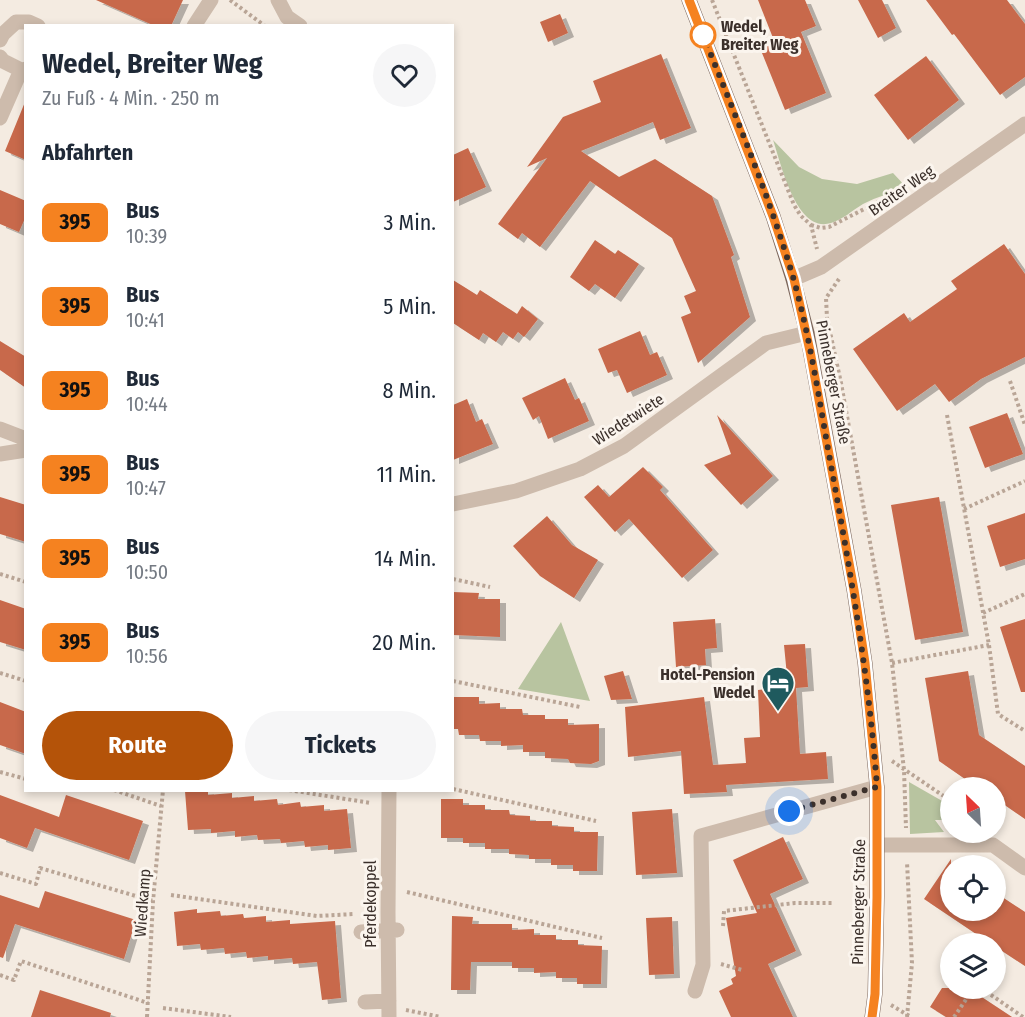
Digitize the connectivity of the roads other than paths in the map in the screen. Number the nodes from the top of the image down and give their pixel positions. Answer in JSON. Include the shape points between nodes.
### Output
{"nodes":[{"id":1,"x":211,"y":0,"type":"edge"},
{"id":2,"x":278,"y":0,"type":"edge"},
{"id":3,"x":689,"y":0,"type":"edge"},
{"id":4,"x":33,"y":24,"type":"edge"},
{"id":5,"x":195,"y":24,"type":"edge"},
{"id":6,"x":297,"y":24,"type":"edge"},
{"id":7,"x":0,"y":40,"type":"edge"},
{"id":8,"x":0,"y":57,"type":"edge"},
{"id":9,"x":23,"y":70,"type":"edge"},
{"id":10,"x":0,"y":118,"type":"edge"},
{"id":11,"x":1025,"y":124,"type":"edge"},
{"id":12,"x":794,"y":279,"type":"junction"},
{"id":13,"x":807,"y":333,"type":"junction"},
{"id":14,"x":0,"y":429,"type":"edge"},
{"id":15,"x":24,"y":438,"type":"edge"},
{"id":16,"x":24,"y":450,"type":"edge"},
{"id":17,"x":0,"y":454,"type":"edge"},
{"id":18,"x":454,"y":504,"type":"edge"},
{"id":19,"x":877,"y":787,"type":"junction"},
{"id":20,"x":389,"y":798,"type":"edge"},
{"id":21,"x":877,"y":845,"type":"junction"},
{"id":22,"x":1025,"y":868,"type":"edge"},
{"id":23,"x":393,"y":930,"type":"junction"},
{"id":24,"x":361,"y":932,"type":"dead end"},
{"id":25,"x":695,"y":991,"type":"dead end"},
{"id":26,"x":365,"y":1002,"type":"dead end"},
{"id":27,"x":389,"y":1008,"type":"edge"},
{"id":28,"x":872,"y":1017,"type":"edge"}],
"edges":[{"from":1,"to":5,"type":"street"},
{"from":2,"to":6,"type":"street","via":[[287,18]]},
{"from":3,"to":12,"type":"main road","name":"Pinneberger Straße"},
{"from":4,"to":7,"type":"street","via":[[16,22]]},
{"from":8,"to":9,"type":"street"},
{"from":9,"to":10,"type":"street"},
{"from":11,"to":12,"type":"street","name":"Breiter Weg","via":[[821,267]]},
{"from":12,"to":13,"type":"main road","name":"Pinneberger Straße"},
{"from":13,"to":18,"type":"street","name":"Wiedetwiete","via":[[766,343],[624,446],[580,469],[516,491]]},
{"from":13,"to":19,"type":"main road","name":"Pinneberger Straße","via":[[854,590]]},
{"from":14,"to":15,"type":"street"},
{"from":16,"to":17,"type":"street"},
{"from":19,"to":21,"type":"main road","name":"Pinneberger Straße"},
{"from":19,"to":25,"type":"street","via":[[701,836],[703,965]]},
{"from":20,"to":23,"type":"street","name":"Pferdekoppel","via":[[387,912]]},
{"from":21,"to":22,"type":"street","via":[[993,845]]},
{"from":21,"to":28,"type":"main road","name":"Pinneberger Straße"},
{"from":23,"to":24,"type":"street"},
{"from":23,"to":27,"type":"street","name":"Pferdekoppel"},
{"from":26,"to":27,"type":"street"}]}
